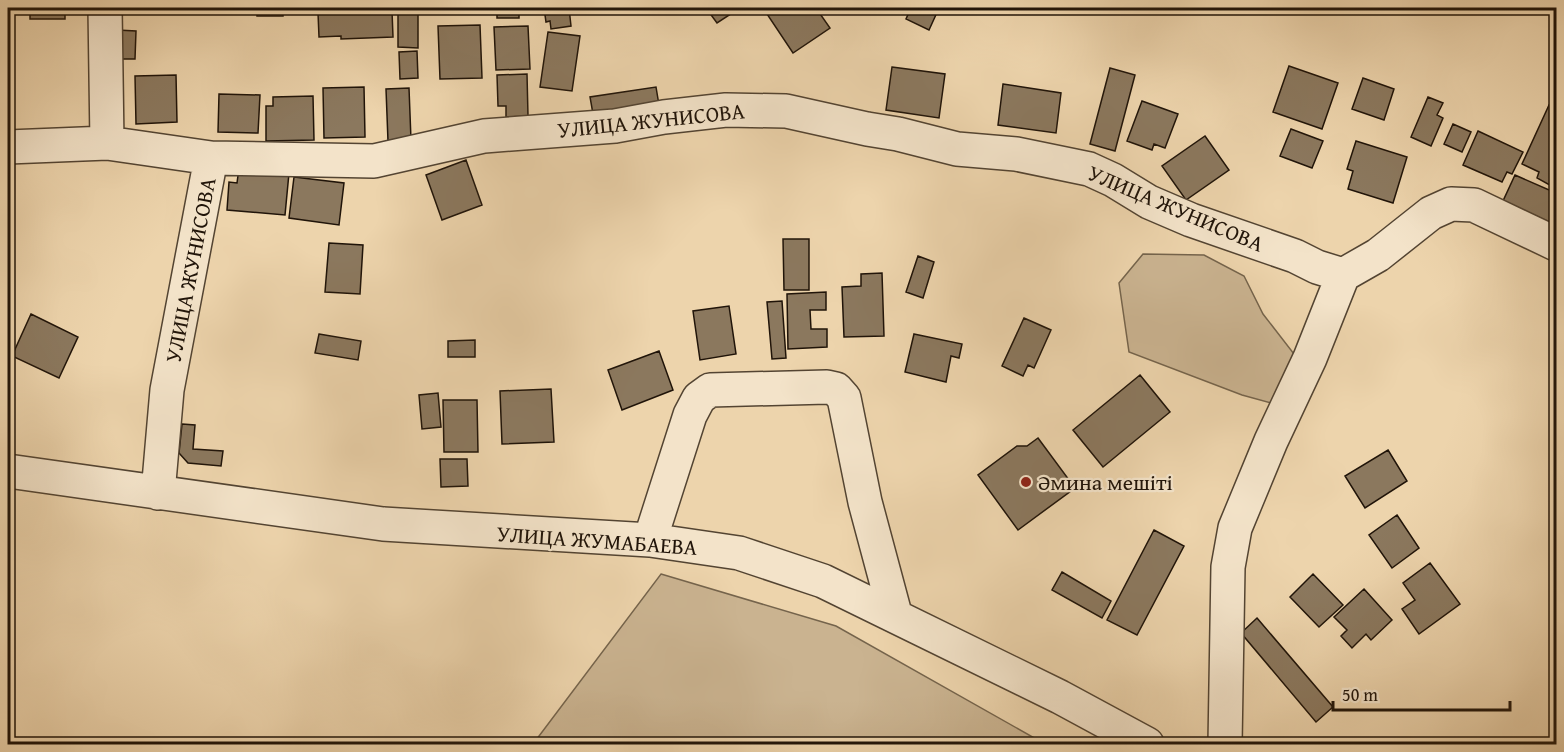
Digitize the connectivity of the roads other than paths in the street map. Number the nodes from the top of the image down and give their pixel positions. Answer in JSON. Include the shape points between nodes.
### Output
{"nodes":[{"id":1,"x":105,"y":8,"type":"edge"},
{"id":2,"x":107,"y":143,"type":"junction"},
{"id":3,"x":8,"y":147,"type":"edge"},
{"id":4,"x":211,"y":158,"type":"junction"},
{"id":5,"x":1557,"y":244,"type":"edge"},
{"id":6,"x":1343,"y":275,"type":"junction"},
{"id":7,"x":8,"y":471,"type":"edge"},
{"id":8,"x":158,"y":493,"type":"junction"},
{"id":9,"x":650,"y":540,"type":"junction"},
{"id":10,"x":895,"y":614,"type":"junction"},
{"id":11,"x":1147,"y":744,"type":"edge"},
{"id":12,"x":1225,"y":744,"type":"edge"}],
"edges":[{"from":1,"to":2,"type":"street"},
{"from":2,"to":3,"type":"street"},
{"from":2,"to":4,"type":"street"},
{"from":4,"to":6,"type":"street","name":"УЛИЦА ЖУНИСОВА","via":[[374,160],[484,136],[615,126],[726,110],[786,111],[957,149],[1016,154],[1089,169],[1191,220]]},
{"from":4,"to":8,"type":"street","name":"УЛИЦА ЖУНИСОВА","via":[[167,390]]},
{"from":5,"to":6,"type":"street","via":[[1474,205],[1451,204],[1431,213],[1378,255]]},
{"from":6,"to":12,"type":"street","via":[[1234,528],[1228,567]]},
{"from":7,"to":8,"type":"street","name":"УЛИЦА ЖУМАБАЕВА"},
{"from":8,"to":9,"type":"street","name":"УЛИЦА ЖУМАБАЕВА","via":[[383,524]]},
{"from":9,"to":10,"type":"street","name":"УЛИЦА ЖУМАБАЕВА","via":[[738,553],[823,580]]},
{"from":9,"to":10,"type":"street","via":[[699,398],[710,390],[836,389],[844,398],[865,502]]},
{"from":10,"to":11,"type":"street","name":"УЛИЦА ЖУМАБАЕВА"}]}
